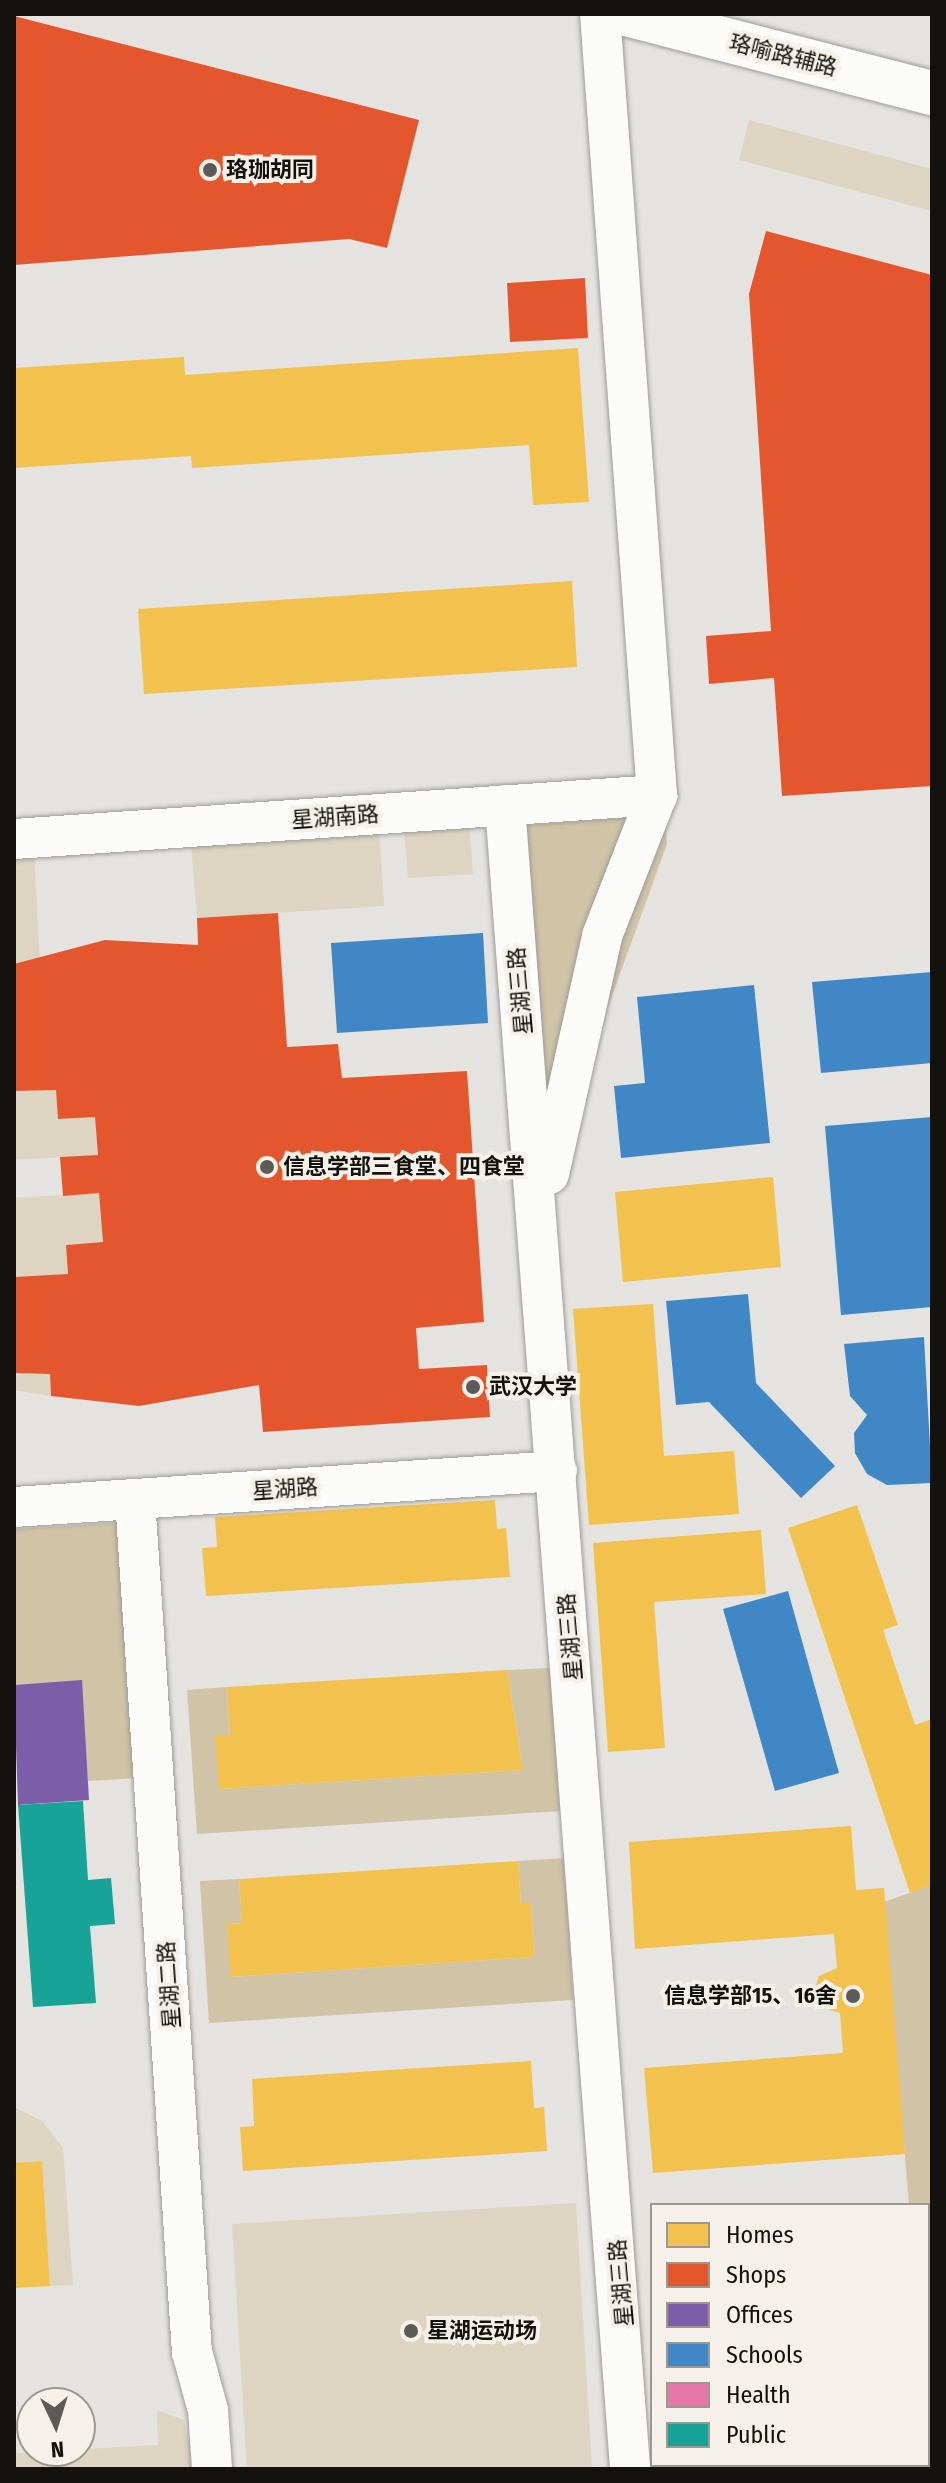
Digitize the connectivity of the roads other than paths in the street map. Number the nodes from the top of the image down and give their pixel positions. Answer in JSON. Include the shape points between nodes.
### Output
{"nodes":[{"id":1,"x":623,"y":15,"type":"edge"},
{"id":2,"x":932,"y":93,"type":"edge"},
{"id":3,"x":657,"y":795,"type":"junction"},
{"id":4,"x":505,"y":805,"type":"junction"},
{"id":5,"x":14,"y":839,"type":"edge"},
{"id":6,"x":539,"y":1245,"type":"junction"},
{"id":7,"x":557,"y":1471,"type":"junction"},
{"id":8,"x":135,"y":1499,"type":"junction"},
{"id":9,"x":14,"y":1507,"type":"edge"},
{"id":10,"x":212,"y":2469,"type":"edge"},
{"id":11,"x":630,"y":2469,"type":"edge"}],
"edges":[{"from":1,"to":2,"type":"main road","name":"珞喻路辅路"},
{"from":1,"to":3,"type":"street"},
{"from":3,"to":4,"type":"street","name":"星湖南路"},
{"from":3,"to":6,"type":"street","via":[[580,1016]]},
{"from":4,"to":5,"type":"street","name":"星湖南路"},
{"from":4,"to":6,"type":"street","name":"星湖三路"},
{"from":6,"to":7,"type":"street","name":"星湖三路"},
{"from":7,"to":8,"type":"street","name":"星湖路"},
{"from":7,"to":11,"type":"street","name":"星湖三路"},
{"from":8,"to":9,"type":"street","name":"星湖路"},
{"from":8,"to":10,"type":"street","name":"星湖二路","via":[[192,2352],[208,2410]]}]}
